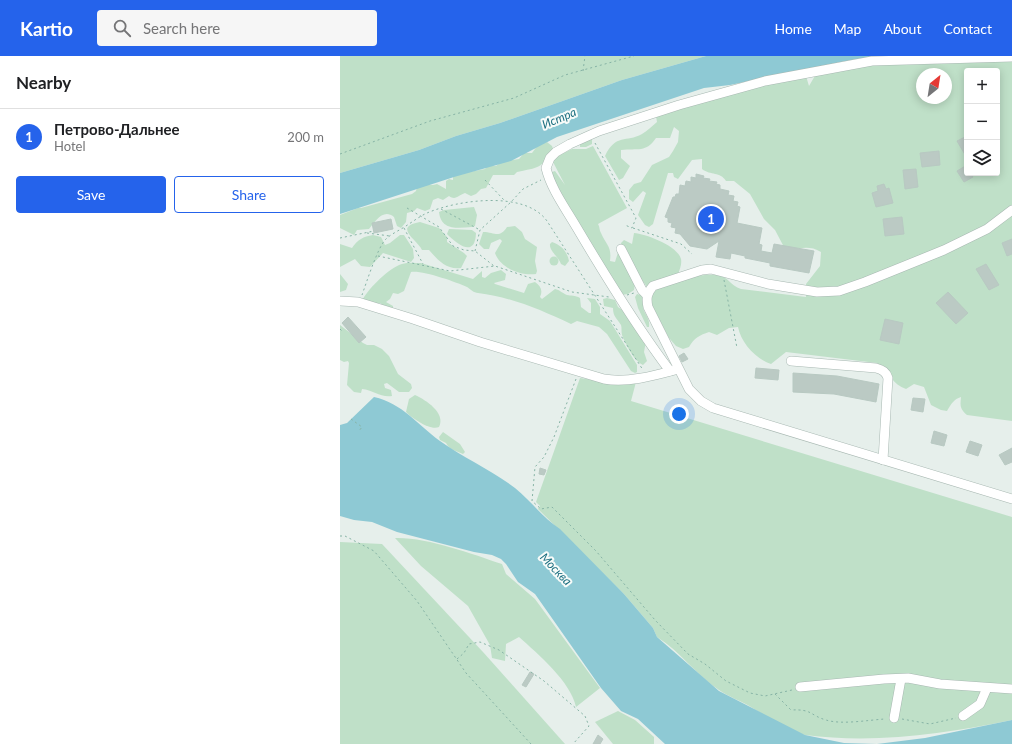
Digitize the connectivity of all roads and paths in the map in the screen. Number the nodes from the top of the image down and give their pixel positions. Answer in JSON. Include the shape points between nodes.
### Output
{"nodes":[{"id":1,"x":585,"y":56,"type":"edge"},
{"id":2,"x":634,"y":56,"type":"edge"},
{"id":3,"x":1012,"y":57,"type":"edge"},
{"id":4,"x":583,"y":71,"type":"junction"},
{"id":5,"x":591,"y":135,"type":"junction"},
{"id":6,"x":340,"y":154,"type":"edge"},
{"id":7,"x":550,"y":179,"type":"junction"},
{"id":8,"x":485,"y":180,"type":"dead end"},
{"id":9,"x":505,"y":201,"type":"junction"},
{"id":10,"x":511,"y":202,"type":"junction"},
{"id":11,"x":407,"y":208,"type":"dead end"},
{"id":12,"x":440,"y":209,"type":"junction"},
{"id":13,"x":1012,"y":210,"type":"edge"},
{"id":14,"x":422,"y":216,"type":"junction"},
{"id":15,"x":625,"y":226,"type":"dead end"},
{"id":16,"x":404,"y":228,"type":"junction"},
{"id":17,"x":632,"y":228,"type":"junction"},
{"id":18,"x":480,"y":230,"type":"junction"},
{"id":19,"x":374,"y":231,"type":"dead end"},
{"id":20,"x":365,"y":233,"type":"junction"},
{"id":21,"x":390,"y":236,"type":"junction"},
{"id":22,"x":340,"y":238,"type":"edge"},
{"id":23,"x":621,"y":248,"type":"dead end"},
{"id":24,"x":475,"y":251,"type":"junction"},
{"id":25,"x":692,"y":254,"type":"dead end"},
{"id":26,"x":378,"y":256,"type":"junction"},
{"id":27,"x":424,"y":265,"type":"junction"},
{"id":28,"x":495,"y":266,"type":"junction"},
{"id":29,"x":723,"y":272,"type":"junction"},
{"id":30,"x":645,"y":292,"type":"junction"},
{"id":31,"x":594,"y":295,"type":"junction"},
{"id":32,"x":620,"y":298,"type":"junction"},
{"id":33,"x":340,"y":300,"type":"edge"},
{"id":34,"x":360,"y":303,"type":"junction"},
{"id":35,"x":340,"y":329,"type":"edge"},
{"id":36,"x":342,"y":331,"type":"dead end"},
{"id":37,"x":737,"y":348,"type":"dead end"},
{"id":38,"x":791,"y":361,"type":"dead end"},
{"id":39,"x":674,"y":370,"type":"junction"},
{"id":40,"x":579,"y":371,"type":"junction"},
{"id":41,"x":648,"y":377,"type":"junction"},
{"id":42,"x":351,"y":419,"type":"dead end"},
{"id":43,"x":359,"y":431,"type":"dead end"},
{"id":44,"x":884,"y":460,"type":"junction"},
{"id":45,"x":1012,"y":499,"type":"edge"},
{"id":46,"x":340,"y":536,"type":"edge"},
{"id":47,"x":457,"y":659,"type":"junction"},
{"id":48,"x":901,"y":678,"type":"junction"},
{"id":49,"x":800,"y":687,"type":"joint"},
{"id":50,"x":987,"y":688,"type":"junction"},
{"id":51,"x":1012,"y":689,"type":"edge"},
{"id":52,"x":775,"y":694,"type":"junction"},
{"id":53,"x":963,"y":716,"type":"joint"},
{"id":54,"x":894,"y":718,"type":"junction"},
{"id":55,"x":531,"y":744,"type":"edge"},
{"id":56,"x":573,"y":744,"type":"edge"}],
"edges":[{"from":1,"to":4,"type":"path"},
{"from":2,"to":4,"type":"path"},
{"from":3,"to":5,"type":"street","via":[[872,61],[820,70],[728,90]]},
{"from":4,"to":6,"type":"path","via":[[565,75],[514,98],[430,121]]},
{"from":5,"to":7,"type":"street","via":[[570,144],[550,158],[546,168]]},
{"from":5,"to":17,"type":"path","via":[[636,218]]},
{"from":7,"to":10,"type":"path","via":[[527,185]]},
{"from":7,"to":32,"type":"street"},
{"from":8,"to":9,"type":"path"},
{"from":9,"to":10,"type":"path"},
{"from":9,"to":12,"type":"path","via":[[484,200]]},
{"from":10,"to":18,"type":"path"},
{"from":10,"to":31,"type":"path","via":[[532,208],[543,216]]},
{"from":11,"to":14,"type":"path"},
{"from":12,"to":14,"type":"path"},
{"from":12,"to":18,"type":"path"},
{"from":13,"to":29,"type":"street","via":[[987,229],[944,250],[838,291],[817,292]]},
{"from":14,"to":16,"type":"path"},
{"from":14,"to":24,"type":"path","via":[[439,227],[453,246]]},
{"from":15,"to":17,"type":"path"},
{"from":16,"to":21,"type":"path"},
{"from":16,"to":27,"type":"path"},
{"from":17,"to":25,"type":"path","via":[[681,244]]},
{"from":18,"to":24,"type":"path"},
{"from":19,"to":20,"type":"path"},
{"from":20,"to":21,"type":"path"},
{"from":20,"to":22,"type":"path"},
{"from":21,"to":26,"type":"path","via":[[384,242]]},
{"from":23,"to":30,"type":"street"},
{"from":24,"to":28,"type":"path"},
{"from":26,"to":27,"type":"path"},
{"from":26,"to":34,"type":"path"},
{"from":27,"to":28,"type":"path","via":[[450,271]]},
{"from":28,"to":31,"type":"path","via":[[572,292]]},
{"from":29,"to":30,"type":"street","via":[[702,270],[653,286]]},
{"from":29,"to":37,"type":"path"},
{"from":30,"to":32,"type":"path"},
{"from":30,"to":39,"type":"street","via":[[648,307]]},
{"from":31,"to":32,"type":"path"},
{"from":31,"to":41,"type":"path"},
{"from":32,"to":39,"type":"street"},
{"from":33,"to":34,"type":"street"},
{"from":34,"to":40,"type":"street"},
{"from":35,"to":36,"type":"path"},
{"from":38,"to":44,"type":"street","via":[[876,368],[886,373],[888,378]]},
{"from":39,"to":41,"type":"street"},
{"from":39,"to":44,"type":"street","via":[[695,396],[713,408]]},
{"from":40,"to":41,"type":"street","via":[[612,380]]},
{"from":40,"to":52,"type":"path","via":[[564,414],[544,457],[535,467],[532,501],[541,509],[552,507],[596,551],[688,654],[738,689],[765,696]]},
{"from":42,"to":43,"type":"path","via":[[362,427]]},
{"from":44,"to":45,"type":"street"},
{"from":46,"to":47,"type":"path","via":[[345,536],[374,551],[417,601]]},
{"from":47,"to":55,"type":"path","via":[[466,673]]},
{"from":47,"to":56,"type":"path","via":[[469,644],[480,642],[499,650],[544,680],[585,716],[589,726]]},
{"from":48,"to":49,"type":"street"},
{"from":48,"to":50,"type":"street"},
{"from":48,"to":54,"type":"street"},
{"from":49,"to":52,"type":"path"},
{"from":50,"to":51,"type":"street"},
{"from":50,"to":53,"type":"street","via":[[980,704]]},
{"from":52,"to":54,"type":"path","via":[[791,710],[805,709],[826,720],[856,722]]},
{"from":53,"to":54,"type":"path","via":[[930,724]]}]}
